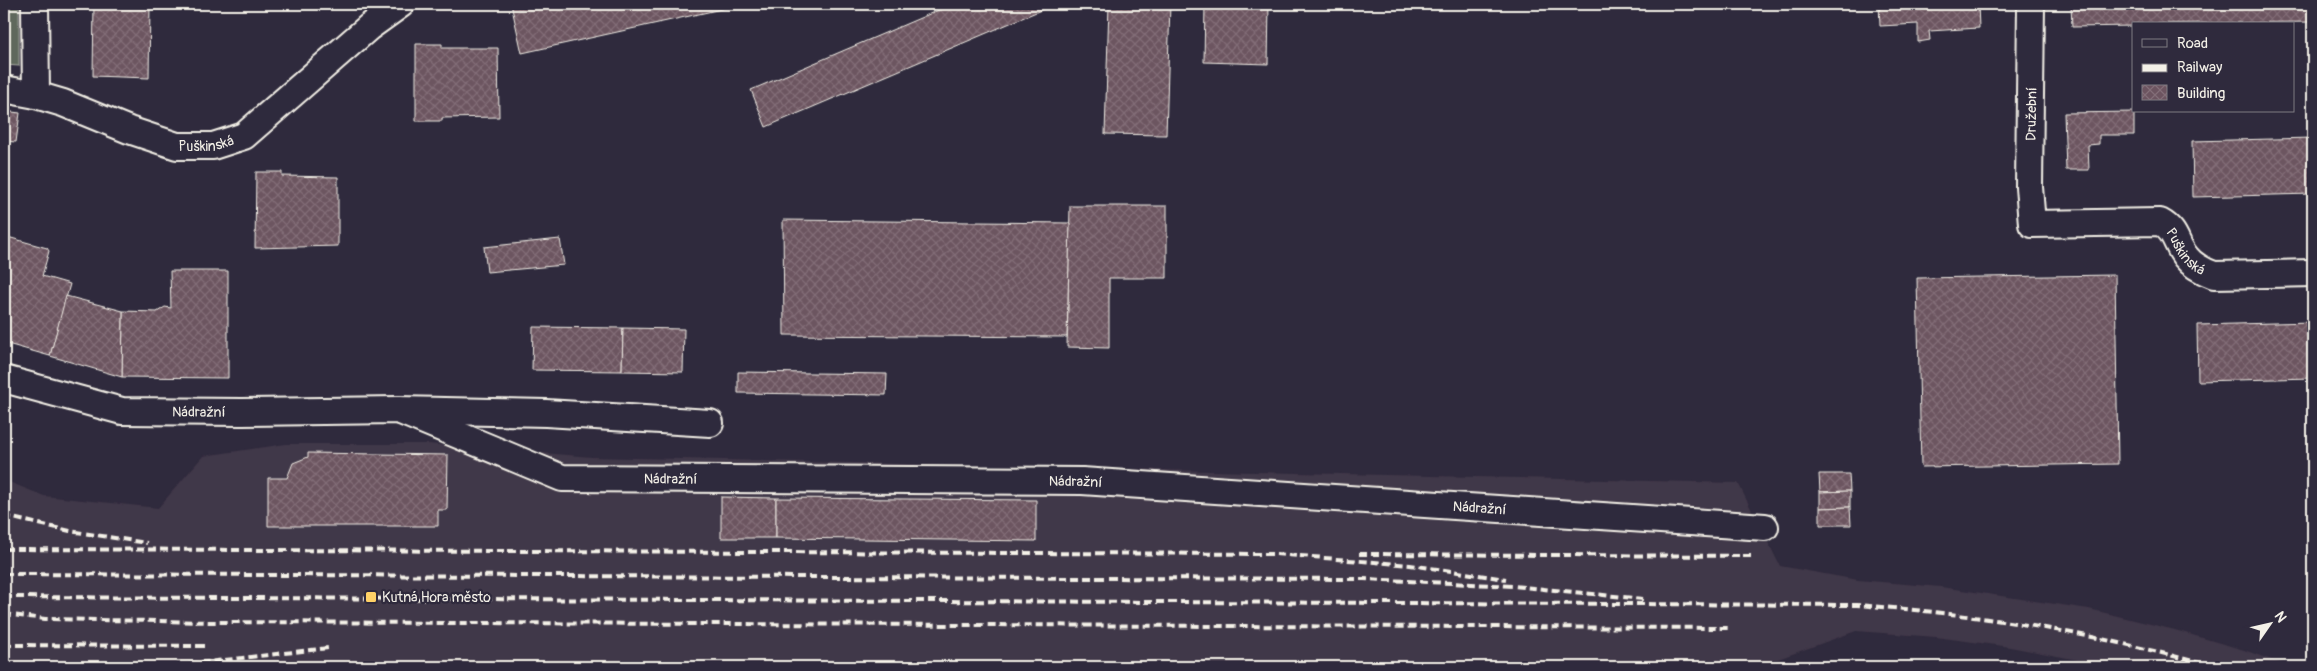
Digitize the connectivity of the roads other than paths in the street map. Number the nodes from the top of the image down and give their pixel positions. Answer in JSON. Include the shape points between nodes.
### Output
{"nodes":[{"id":1,"x":35,"y":4,"type":"edge"},
{"id":2,"x":401,"y":4,"type":"edge"},
{"id":3,"x":2031,"y":4,"type":"edge"},
{"id":4,"x":4,"y":89,"type":"edge"},
{"id":5,"x":36,"y":95,"type":"junction"},
{"id":6,"x":2032,"y":224,"type":"joint"},
{"id":7,"x":2313,"y":273,"type":"edge"},
{"id":8,"x":4,"y":378,"type":"edge"},
{"id":9,"x":398,"y":410,"type":"junction"},
{"id":10,"x":710,"y":423,"type":"dead end"},
{"id":11,"x":1765,"y":527,"type":"dead end"}],
"edges":[{"from":1,"to":5,"type":"street"},
{"from":2,"to":5,"type":"street","name":"Puškinská","via":[[369,27],[244,136],[213,146],[177,146]]},
{"from":3,"to":6,"type":"street","name":"Družební","via":[[2029,187]]},
{"from":4,"to":5,"type":"street","name":"Puškinská"},
{"from":6,"to":7,"type":"street","name":"Puškinská","via":[[2160,222],[2170,227],[2186,257],[2202,271],[2214,275]]},
{"from":8,"to":9,"type":"street","name":"Nádražní","via":[[122,411]]},
{"from":9,"to":10,"type":"street","name":"Nádražní","via":[[546,413]]},
{"from":9,"to":11,"type":"street","name":"Nádražní","via":[[562,478],[1082,481]]}]}
